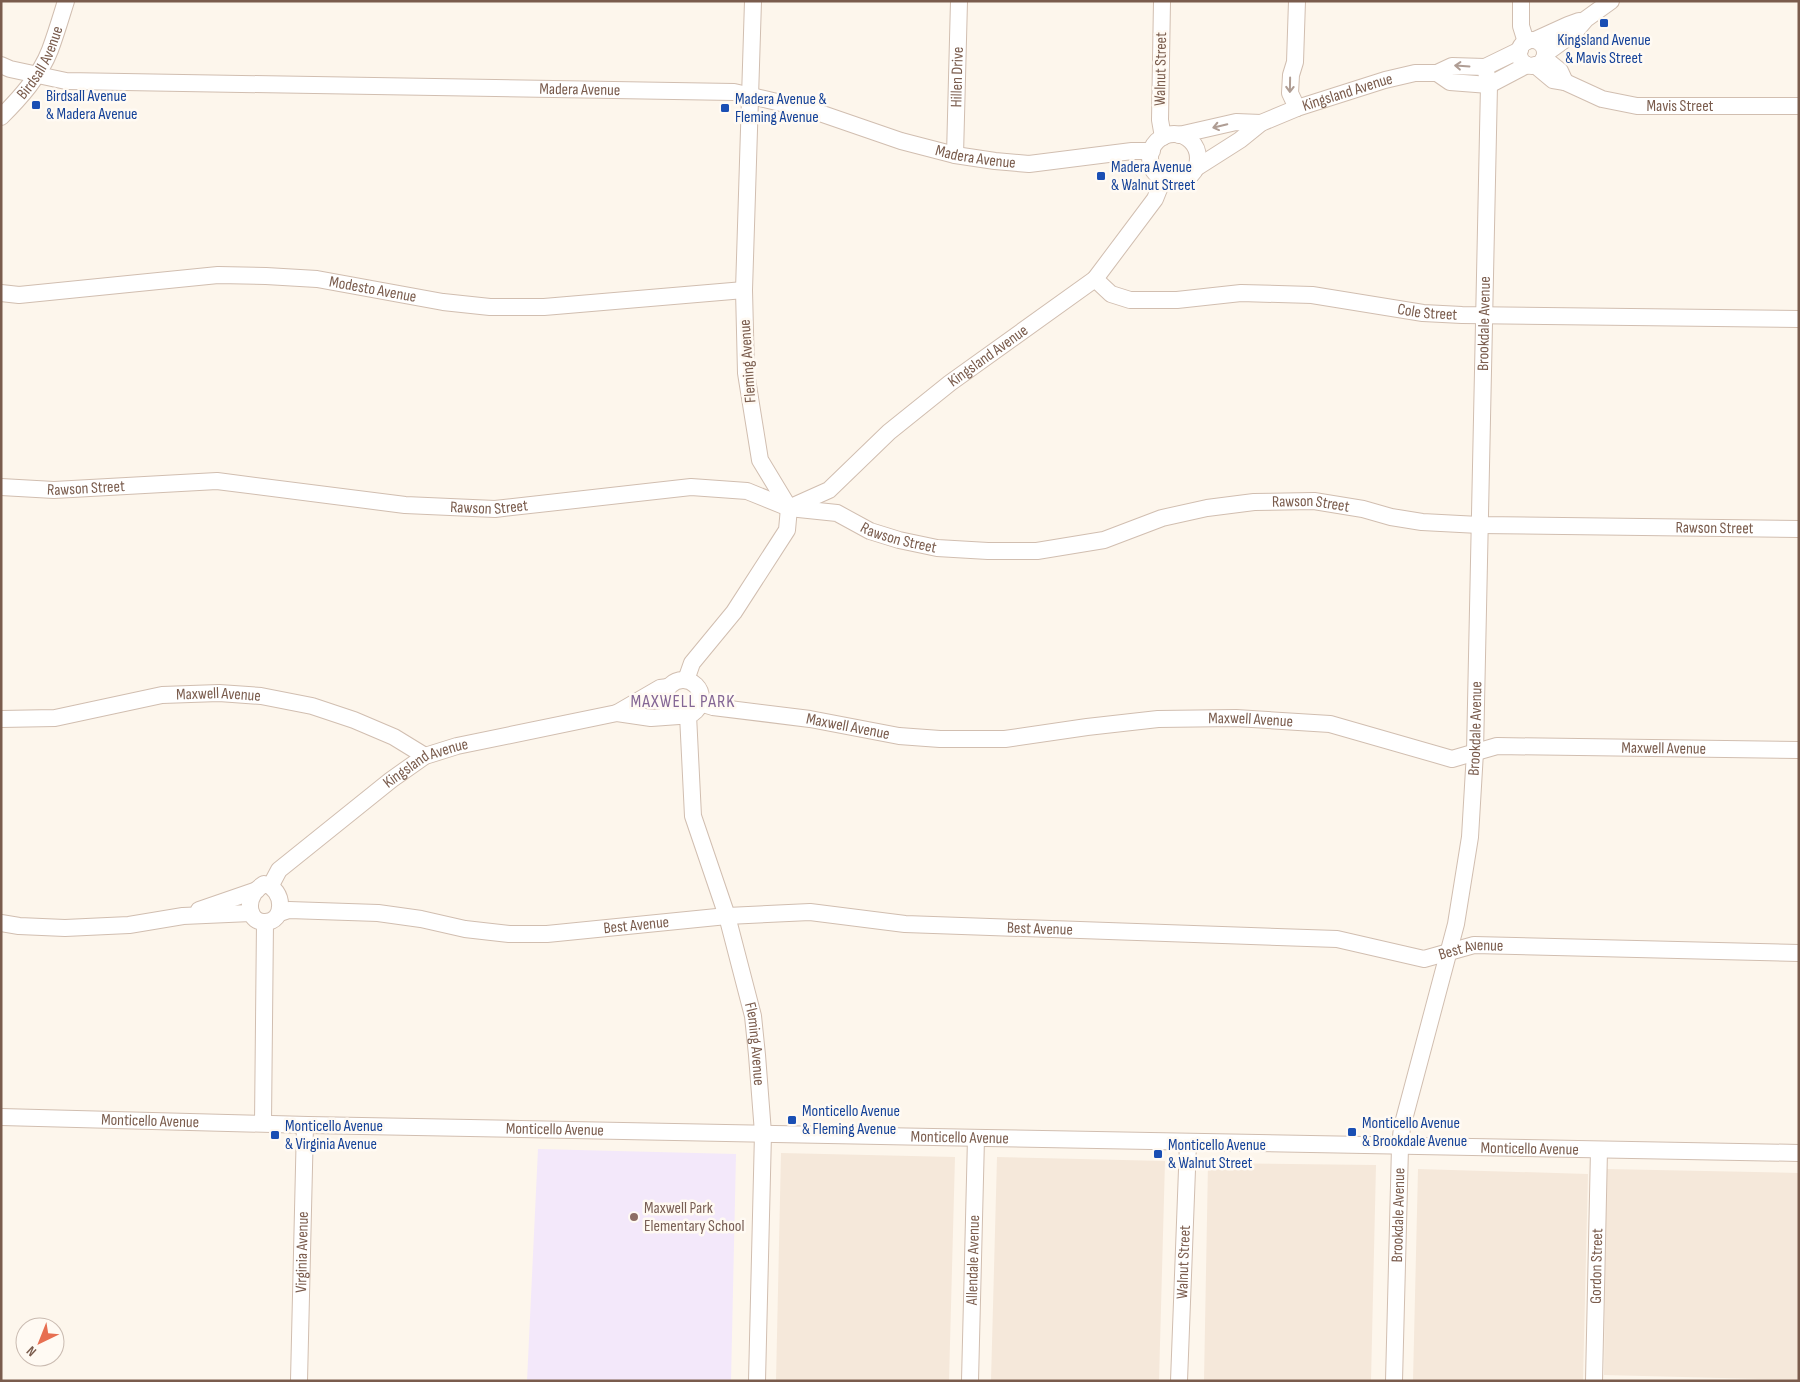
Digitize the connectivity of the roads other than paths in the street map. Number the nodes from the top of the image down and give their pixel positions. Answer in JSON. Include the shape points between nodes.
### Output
{"nodes":[{"id":1,"x":66,"y":1,"type":"edge"},
{"id":2,"x":753,"y":1,"type":"edge"},
{"id":3,"x":959,"y":1,"type":"edge"},
{"id":4,"x":1162,"y":1,"type":"edge"},
{"id":5,"x":1297,"y":1,"type":"edge"},
{"id":6,"x":1521,"y":1,"type":"edge"},
{"id":7,"x":1611,"y":1,"type":"edge"},
{"id":8,"x":1533,"y":53,"type":"junction"},
{"id":9,"x":1,"y":66,"type":"edge"},
{"id":10,"x":1485,"y":67,"type":"junction"},
{"id":11,"x":1437,"y":73,"type":"junction"},
{"id":12,"x":37,"y":75,"type":"junction"},
{"id":13,"x":1489,"y":86,"type":"junction"},
{"id":14,"x":751,"y":97,"type":"junction"},
{"id":15,"x":1799,"y":106,"type":"edge"},
{"id":16,"x":1297,"y":108,"type":"junction"},
{"id":17,"x":1,"y":117,"type":"edge"},
{"id":18,"x":1261,"y":123,"type":"junction"},
{"id":19,"x":1179,"y":135,"type":"junction"},
{"id":20,"x":1163,"y":137,"type":"junction"},
{"id":21,"x":1152,"y":151,"type":"junction"},
{"id":22,"x":955,"y":155,"type":"junction"},
{"id":23,"x":1196,"y":168,"type":"junction"},
{"id":24,"x":1163,"y":179,"type":"junction"},
{"id":25,"x":1095,"y":279,"type":"junction"},
{"id":26,"x":744,"y":290,"type":"junction"},
{"id":27,"x":1,"y":294,"type":"edge"},
{"id":28,"x":1483,"y":315,"type":"junction"},
{"id":29,"x":1799,"y":319,"type":"edge"},
{"id":30,"x":1,"y":487,"type":"edge"},
{"id":31,"x":789,"y":508,"type":"junction"},
{"id":32,"x":1479,"y":525,"type":"junction"},
{"id":33,"x":1799,"y":529,"type":"edge"},
{"id":34,"x":686,"y":680,"type":"junction"},
{"id":35,"x":668,"y":687,"type":"junction"},
{"id":36,"x":700,"y":703,"type":"junction"},
{"id":37,"x":617,"y":713,"type":"junction"},
{"id":38,"x":684,"y":716,"type":"junction"},
{"id":39,"x":1,"y":719,"type":"edge"},
{"id":40,"x":1799,"y":750,"type":"edge"},
{"id":41,"x":1475,"y":752,"type":"junction"},
{"id":42,"x":425,"y":756,"type":"junction"},
{"id":43,"x":264,"y":887,"type":"junction"},
{"id":44,"x":251,"y":913,"type":"junction"},
{"id":45,"x":280,"y":913,"type":"junction"},
{"id":46,"x":183,"y":916,"type":"junction"},
{"id":47,"x":727,"y":916,"type":"junction"},
{"id":48,"x":265,"y":922,"type":"junction"},
{"id":49,"x":1,"y":923,"type":"edge"},
{"id":50,"x":1448,"y":952,"type":"junction"},
{"id":51,"x":1799,"y":953,"type":"edge"},
{"id":52,"x":1,"y":1117,"type":"edge"},
{"id":53,"x":263,"y":1123,"type":"junction"},
{"id":54,"x":306,"y":1124,"type":"junction"},
{"id":55,"x":763,"y":1133,"type":"junction"},
{"id":56,"x":976,"y":1138,"type":"junction"},
{"id":57,"x":1188,"y":1143,"type":"junction"},
{"id":58,"x":1400,"y":1147,"type":"junction"},
{"id":59,"x":1599,"y":1150,"type":"junction"},
{"id":60,"x":1799,"y":1153,"type":"edge"},
{"id":61,"x":298,"y":1381,"type":"edge"},
{"id":62,"x":756,"y":1381,"type":"edge"},
{"id":63,"x":970,"y":1381,"type":"edge"},
{"id":64,"x":1180,"y":1381,"type":"edge"},
{"id":65,"x":1394,"y":1381,"type":"edge"},
{"id":66,"x":1594,"y":1381,"type":"edge"}],
"edges":[{"from":1,"to":12,"type":"street","name":"Birdsall Avenue","via":[[50,52]]},
{"from":2,"to":14,"type":"street","name":"Fleming Avenue"},
{"from":3,"to":22,"type":"street","name":"Hillen Drive"},
{"from":4,"to":20,"type":"street","name":"Walnut Street","via":[[1160,120]]},
{"from":5,"to":16,"type":"street","one_way":true,"via":[[1296,62],[1290,93]]},
{"from":6,"to":8,"type":"street","via":[[1521,26]]},
{"from":7,"to":8,"type":"street","name":"Kingsland Avenue","via":[[1586,19],[1568,25]]},
{"from":8,"to":10,"type":"street","name":"Kingsland Avenue"},
{"from":8,"to":13,"type":"street","name":"Kingsland Avenue"},
{"from":8,"to":15,"type":"street","name":"Mavis Street","via":[[1553,80],[1602,99],[1638,106]]},
{"from":9,"to":12,"type":"street","name":"Madera Avenue"},
{"from":10,"to":11,"type":"street","name":"Kingsland Avenue","one_way":true,"via":[[1452,66]]},
{"from":10,"to":13,"type":"street","name":"Brookdale Avenue"},
{"from":11,"to":13,"type":"street","name":"Kingsland Avenue","via":[[1450,82]]},
{"from":11,"to":16,"type":"street","name":"Kingsland Avenue","via":[[1415,73],[1385,80]]},
{"from":12,"to":14,"type":"street","name":"Madera Avenue","via":[[66,81],[734,92]]},
{"from":12,"to":17,"type":"street","name":"Birdsall Avenue"},
{"from":13,"to":28,"type":"street","name":"Brookdale Avenue"},
{"from":14,"to":22,"type":"street","name":"Madera Avenue","via":[[811,110],[901,141]]},
{"from":14,"to":26,"type":"street","name":"Fleming Avenue"},
{"from":16,"to":18,"type":"street","name":"Kingsland Avenue"},
{"from":18,"to":19,"type":"street","name":"Kingsland Avenue","one_way":true,"via":[[1236,122]]},
{"from":18,"to":23,"type":"street","name":"Kingsland Avenue"},
{"from":19,"to":20,"type":"street"},
{"from":19,"to":23,"type":"street","via":[[1187,138],[1197,151]]},
{"from":20,"to":21,"type":"street"},
{"from":21,"to":22,"type":"street","name":"Madera Avenue","via":[[1029,164]]},
{"from":21,"to":24,"type":"street","via":[[1151,162]]},
{"from":23,"to":24,"type":"street","via":[[1182,181]]},
{"from":24,"to":25,"type":"street","name":"Kingsland Avenue","via":[[1155,199]]},
{"from":25,"to":28,"type":"street","name":"Cole Street","via":[[1111,294],[1130,300],[1177,300],[1241,293],[1312,295],[1422,313]]},
{"from":25,"to":31,"type":"street","name":"Kingsland Avenue","via":[[950,383],[889,432],[829,490]]},
{"from":26,"to":27,"type":"street","name":"Modesto Avenue","via":[[544,307],[490,307],[443,302],[317,279],[218,275],[19,295]]},
{"from":26,"to":31,"type":"street","name":"Fleming Avenue","via":[[746,373],[760,460]]},
{"from":28,"to":29,"type":"street","name":"Cole Street"},
{"from":28,"to":32,"type":"street","name":"Brookdale Avenue"},
{"from":30,"to":31,"type":"street","name":"Rawson Street","via":[[54,490],[217,481],[405,505],[495,508],[691,487],[746,491]]},
{"from":31,"to":32,"type":"street","name":"Rawson Street","via":[[836,514],[870,531],[899,540],[937,548],[988,551],[1037,551],[1104,540],[1162,518],[1254,502],[1314,501],[1422,522]]},
{"from":31,"to":34,"type":"street","via":[[787,530],[734,612],[692,663]]},
{"from":32,"to":33,"type":"street","name":"Rawson Street"},
{"from":32,"to":41,"type":"street","name":"Brookdale Avenue"},
{"from":34,"to":35,"type":"street","via":[[676,681]]},
{"from":34,"to":36,"type":"street","via":[[697,686],[701,694]]},
{"from":35,"to":37,"type":"street","name":"Kingsland Avenue","via":[[660,688]]},
{"from":35,"to":38,"type":"street","via":[[665,700],[668,709]]},
{"from":36,"to":38,"type":"street","via":[[695,711]]},
{"from":36,"to":41,"type":"street","name":"Maxwell Avenue","via":[[899,736],[940,739],[1005,739],[1158,720],[1236,718],[1330,724],[1452,758]]},
{"from":37,"to":38,"type":"street","name":"Kingsland Avenue","via":[[651,718]]},
{"from":37,"to":42,"type":"street","name":"Kingsland Avenue","via":[[457,746]]},
{"from":38,"to":47,"type":"street","name":"Fleming Avenue","via":[[693,816]]},
{"from":39,"to":42,"type":"street","name":"Maxwell Avenue","via":[[55,718],[162,696],[219,693],[261,696],[312,706],[354,720],[394,737]]},
{"from":40,"to":41,"type":"street","name":"Maxwell Avenue","via":[[1497,746]]},
{"from":41,"to":50,"type":"street","name":"Brookdale Avenue","via":[[1470,844]]},
{"from":42,"to":43,"type":"street","name":"Kingsland Avenue","via":[[390,780],[279,870]]},
{"from":43,"to":44,"type":"street","via":[[250,903]]},
{"from":43,"to":45,"type":"street","via":[[278,893]]},
{"from":43,"to":46,"type":"street"},
{"from":44,"to":46,"type":"street"},
{"from":44,"to":48,"type":"street","via":[[258,921]]},
{"from":45,"to":47,"type":"street","name":"Best Avenue","via":[[289,910],[378,913],[509,934],[547,934]]},
{"from":45,"to":48,"type":"street"},
{"from":46,"to":49,"type":"street","via":[[129,925],[65,928]]},
{"from":47,"to":50,"type":"street","name":"Best Avenue","via":[[810,912],[905,924],[1338,939],[1424,959]]},
{"from":47,"to":55,"type":"street","name":"Fleming Avenue","via":[[753,1016]]},
{"from":48,"to":53,"type":"street"},
{"from":50,"to":51,"type":"street","name":"Best Avenue","via":[[1474,945]]},
{"from":50,"to":58,"type":"street","name":"Brookdale Avenue","via":[[1402,1127]]},
{"from":52,"to":53,"type":"street","name":"Monticello Avenue"},
{"from":53,"to":54,"type":"street","name":"Monticello Avenue"},
{"from":54,"to":55,"type":"street","name":"Monticello Avenue"},
{"from":54,"to":61,"type":"street","name":"Virginia Avenue"},
{"from":55,"to":56,"type":"street","name":"Monticello Avenue"},
{"from":55,"to":62,"type":"street","name":"Fleming Avenue"},
{"from":56,"to":57,"type":"street","name":"Monticello Avenue"},
{"from":56,"to":63,"type":"street","name":"Allendale Avenue"},
{"from":57,"to":58,"type":"street","name":"Monticello Avenue"},
{"from":57,"to":64,"type":"street","name":"Walnut Street"},
{"from":58,"to":59,"type":"street","name":"Monticello Avenue"},
{"from":58,"to":65,"type":"street","name":"Brookdale Avenue"},
{"from":59,"to":60,"type":"street","name":"Monticello Avenue"},
{"from":59,"to":66,"type":"street","name":"Gordon Street"}]}
